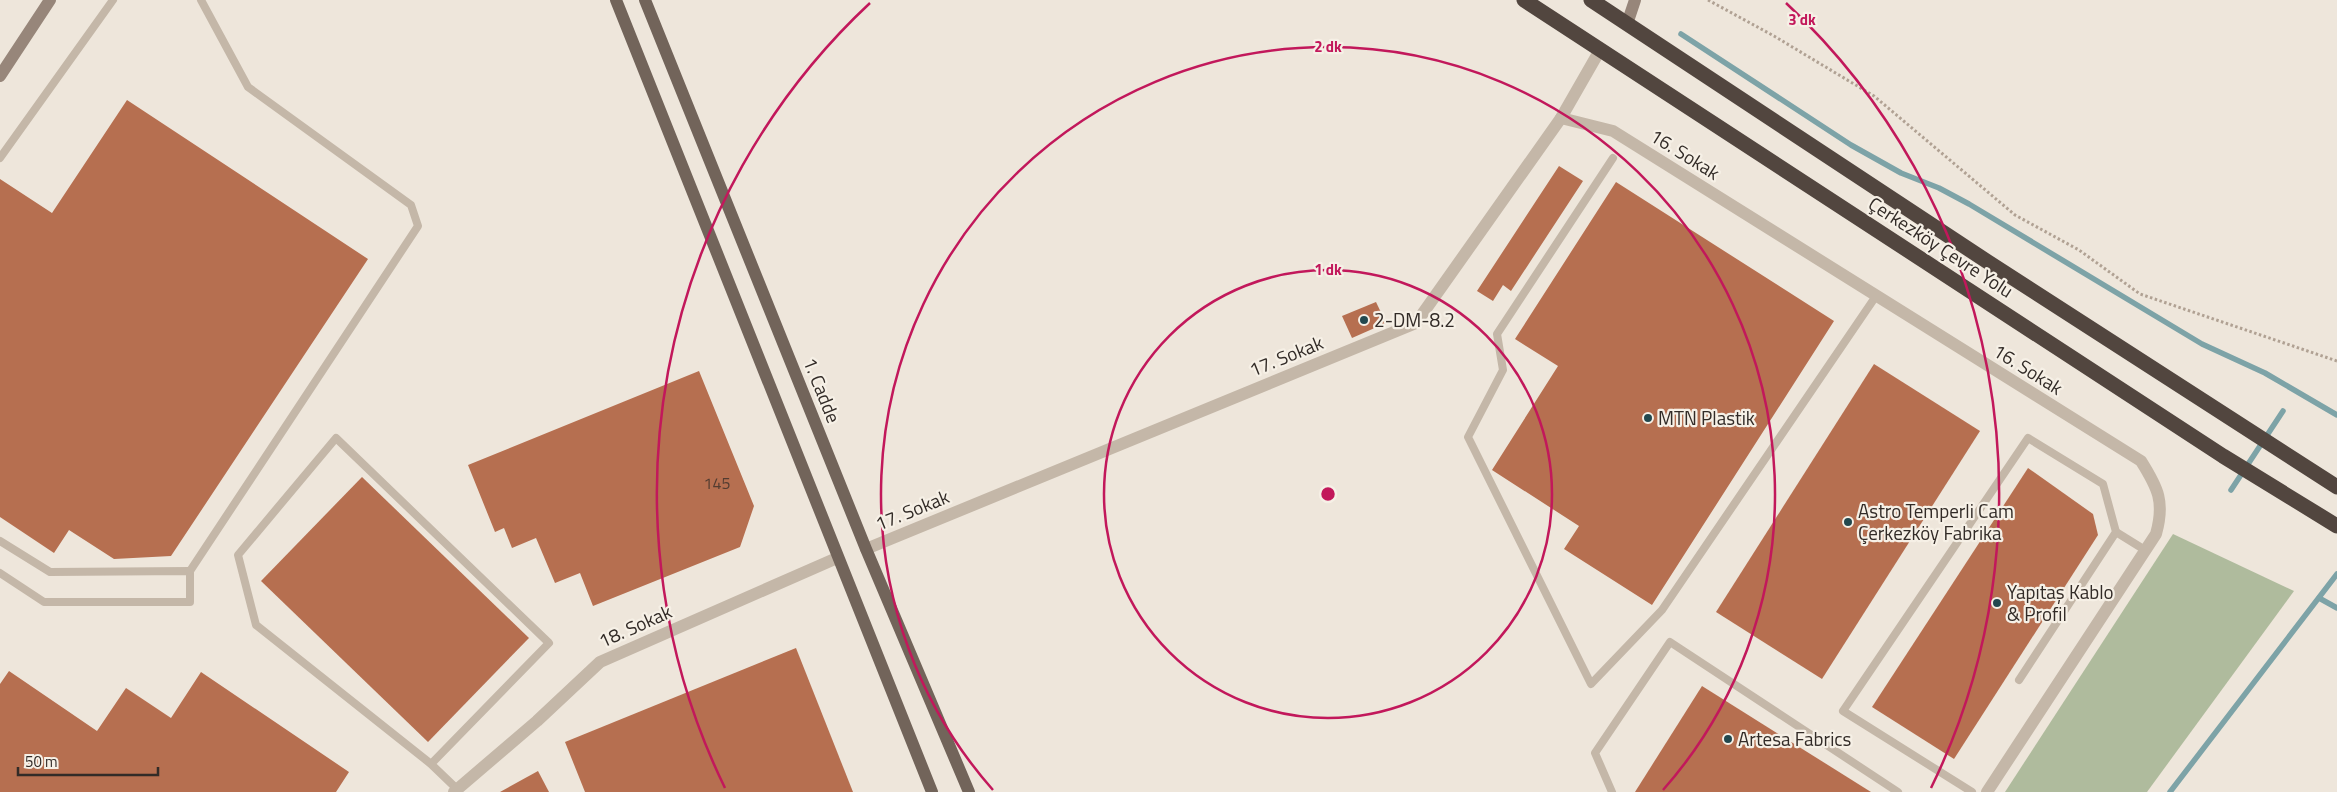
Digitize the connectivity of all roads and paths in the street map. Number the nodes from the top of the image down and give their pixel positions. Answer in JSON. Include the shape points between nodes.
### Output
{"nodes":[{"id":1,"x":50,"y":0,"type":"edge"},
{"id":2,"x":113,"y":0,"type":"edge"},
{"id":3,"x":201,"y":0,"type":"edge"},
{"id":4,"x":616,"y":0,"type":"edge"},
{"id":5,"x":645,"y":0,"type":"edge"},
{"id":6,"x":1524,"y":0,"type":"edge"},
{"id":7,"x":1591,"y":0,"type":"edge"},
{"id":8,"x":1635,"y":0,"type":"edge"},
{"id":9,"x":1708,"y":0,"type":"edge"},
{"id":10,"x":1627,"y":24,"type":"junction"},
{"id":11,"x":1600,"y":50,"type":"junction"},
{"id":12,"x":0,"y":76,"type":"edge"},
{"id":13,"x":1561,"y":118,"type":"junction"},
{"id":14,"x":0,"y":158,"type":"edge"},
{"id":15,"x":1614,"y":158,"type":"dead end"},
{"id":16,"x":1876,"y":296,"type":"junction"},
{"id":17,"x":2337,"y":361,"type":"edge"},
{"id":18,"x":2337,"y":487,"type":"edge"},
{"id":19,"x":2335,"y":524,"type":"edge"},
{"id":20,"x":2116,"y":532,"type":"junction"},
{"id":21,"x":0,"y":541,"type":"edge"},
{"id":22,"x":866,"y":549,"type":"junction"},
{"id":23,"x":2145,"y":550,"type":"junction"},
{"id":24,"x":837,"y":558,"type":"junction"},
{"id":25,"x":190,"y":571,"type":"junction"},
{"id":26,"x":0,"y":573,"type":"edge"},
{"id":27,"x":2019,"y":680,"type":"dead end"},
{"id":28,"x":432,"y":764,"type":"junction"},
{"id":29,"x":455,"y":791,"type":"edge"},
{"id":30,"x":932,"y":792,"type":"edge"},
{"id":31,"x":969,"y":792,"type":"edge"},
{"id":32,"x":1612,"y":792,"type":"edge"},
{"id":33,"x":1898,"y":792,"type":"edge"},
{"id":34,"x":1972,"y":792,"type":"edge"},
{"id":35,"x":1987,"y":792,"type":"edge"}],
"edges":[{"from":1,"to":12,"type":"street"},
{"from":2,"to":14,"type":"lane"},
{"from":3,"to":25,"type":"lane","via":[[248,87],[411,205],[418,226]]},
{"from":4,"to":24,"type":"main road"},
{"from":5,"to":22,"type":"main road","name":"1. Cadde"},
{"from":6,"to":11,"type":"highway","name":"Çerkezköy Çevre Yolu"},
{"from":7,"to":10,"type":"highway","name":"Çerkezköy Çevre Yolu"},
{"from":8,"to":10,"type":"street"},
{"from":9,"to":17,"type":"path","via":[[1874,96],[2015,215],[2079,250],[2140,294]]},
{"from":10,"to":18,"type":"highway","name":"Çerkezköy Çevre Yolu"},
{"from":11,"to":13,"type":"street","name":"17. Sokak"},
{"from":11,"to":19,"type":"highway","name":"Çerkezköy Çevre Yolu","via":[[2223,456]]},
{"from":13,"to":16,"type":"street","name":"16. Sokak","via":[[1612,132]]},
{"from":13,"to":22,"type":"street","name":"17. Sokak","via":[[1416,323]]},
{"from":15,"to":16,"type":"lane","via":[[1497,334],[1504,370],[1468,437],[1592,684],[1662,610]]},
{"from":16,"to":23,"type":"street","name":"16. Sokak","via":[[2141,461],[2161,501],[2156,534]]},
{"from":20,"to":23,"type":"lane"},
{"from":20,"to":27,"type":"lane"},
{"from":20,"to":34,"type":"lane","via":[[2103,484],[2028,438],[1843,711]]},
{"from":21,"to":25,"type":"lane","via":[[50,572]]},
{"from":22,"to":31,"type":"main road","name":"1. Cadde"},
{"from":23,"to":35,"type":"street","name":"16. Sokak"},
{"from":24,"to":29,"type":"street","name":"18. Sokak","via":[[600,662],[537,722]]},
{"from":24,"to":30,"type":"main road"},
{"from":25,"to":26,"type":"lane","via":[[190,602],[44,602]]},
{"from":28,"to":28,"type":"lane","via":[[549,643],[336,438],[238,555],[256,625]]},
{"from":28,"to":29,"type":"lane"},
{"from":32,"to":33,"type":"lane","via":[[1594,753],[1670,642]]}]}
